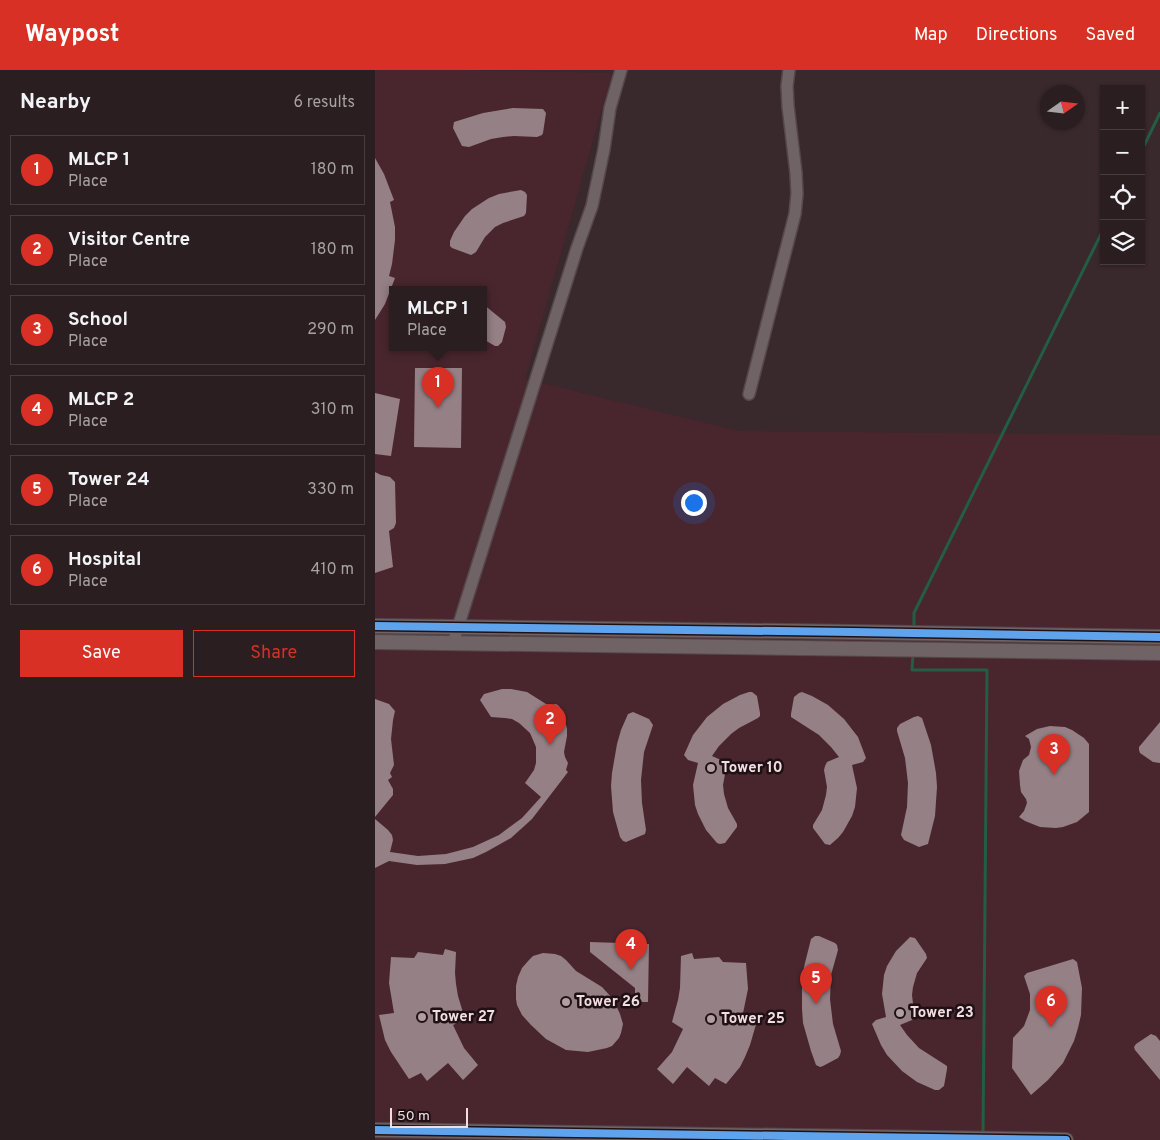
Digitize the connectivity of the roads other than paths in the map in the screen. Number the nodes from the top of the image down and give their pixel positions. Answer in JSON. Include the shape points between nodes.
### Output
{"nodes":[{"id":1,"x":621,"y":70,"type":"edge"},
{"id":2,"x":789,"y":70,"type":"edge"},
{"id":3,"x":749,"y":394,"type":"dead end"},
{"id":4,"x":375,"y":626,"type":"edge"},
{"id":5,"x":457,"y":627,"type":"junction"},
{"id":6,"x":1160,"y":637,"type":"edge"},
{"id":7,"x":375,"y":642,"type":"edge"},
{"id":8,"x":453,"y":643,"type":"junction"},
{"id":9,"x":1160,"y":653,"type":"edge"},
{"id":10,"x":375,"y":1130,"type":"edge"},
{"id":11,"x":991,"y":1139,"type":"edge"},
{"id":12,"x":1066,"y":1140,"type":"edge"}],
"edges":[{"from":1,"to":5,"type":"street","via":[[610,108],[592,206]]},
{"from":2,"to":3,"type":"street","via":[[788,106],[797,180],[795,214]]},
{"from":4,"to":5,"type":"street"},
{"from":5,"to":6,"type":"street"},
{"from":5,"to":8,"type":"street"},
{"from":7,"to":8,"type":"street"},
{"from":8,"to":9,"type":"street"},
{"from":10,"to":11,"type":"street"},
{"from":11,"to":12,"type":"street"}]}
